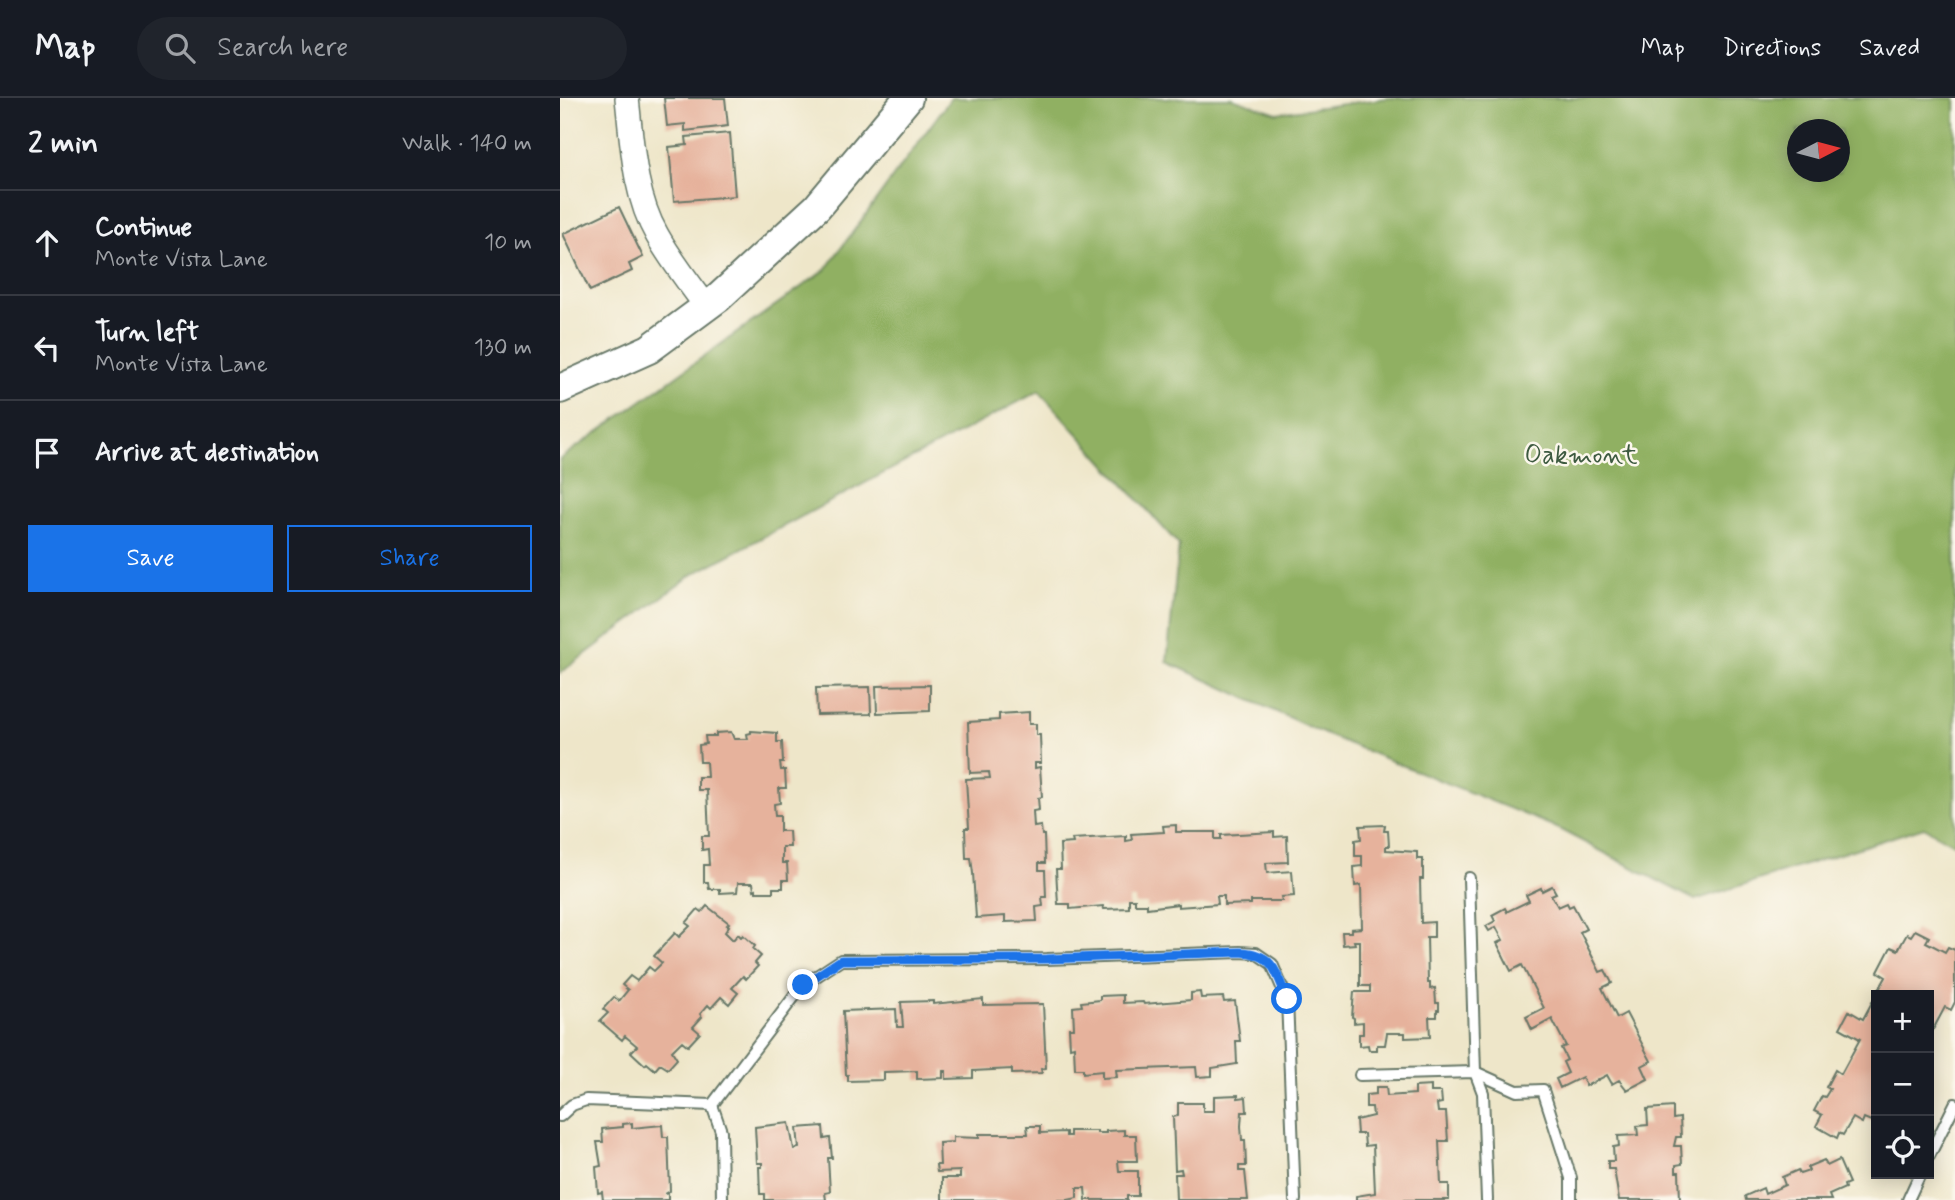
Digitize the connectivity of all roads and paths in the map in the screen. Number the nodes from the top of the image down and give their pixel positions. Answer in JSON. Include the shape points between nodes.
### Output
{"nodes":[{"id":1,"x":627,"y":98,"type":"edge"},
{"id":2,"x":908,"y":98,"type":"edge"},
{"id":3,"x":706,"y":306,"type":"junction"},
{"id":4,"x":560,"y":389,"type":"edge"},
{"id":5,"x":1469,"y":878,"type":"dead end"},
{"id":6,"x":1475,"y":1072,"type":"junction"},
{"id":7,"x":1360,"y":1075,"type":"dead end"},
{"id":8,"x":1955,"y":1104,"type":"edge"},
{"id":9,"x":712,"y":1105,"type":"junction"},
{"id":10,"x":560,"y":1116,"type":"edge"},
{"id":11,"x":1934,"y":1146,"type":"edge"},
{"id":12,"x":1918,"y":1179,"type":"edge"},
{"id":13,"x":722,"y":1200,"type":"edge"},
{"id":14,"x":1295,"y":1200,"type":"edge"},
{"id":15,"x":1487,"y":1200,"type":"edge"},
{"id":16,"x":1571,"y":1200,"type":"edge"},
{"id":17,"x":1908,"y":1200,"type":"edge"}],
"edges":[{"from":1,"to":3,"type":"street","via":[[634,161],[655,233]]},
{"from":2,"to":3,"type":"street","via":[[817,207]]},
{"from":3,"to":4,"type":"street","via":[[649,349]]},
{"from":5,"to":6,"type":"lane"},
{"from":6,"to":7,"type":"lane"},
{"from":6,"to":15,"type":"lane","via":[[1483,1093]]},
{"from":6,"to":16,"type":"lane","via":[[1517,1091],[1543,1090],[1571,1178]]},
{"from":8,"to":11,"type":"lane"},
{"from":9,"to":10,"type":"lane","via":[[586,1100]]},
{"from":9,"to":13,"type":"lane","via":[[721,1131]]},
{"from":9,"to":14,"type":"lane","via":[[803,985],[841,960],[1256,953],[1272,964],[1287,999]]},
{"from":12,"to":17,"type":"lane"}]}
